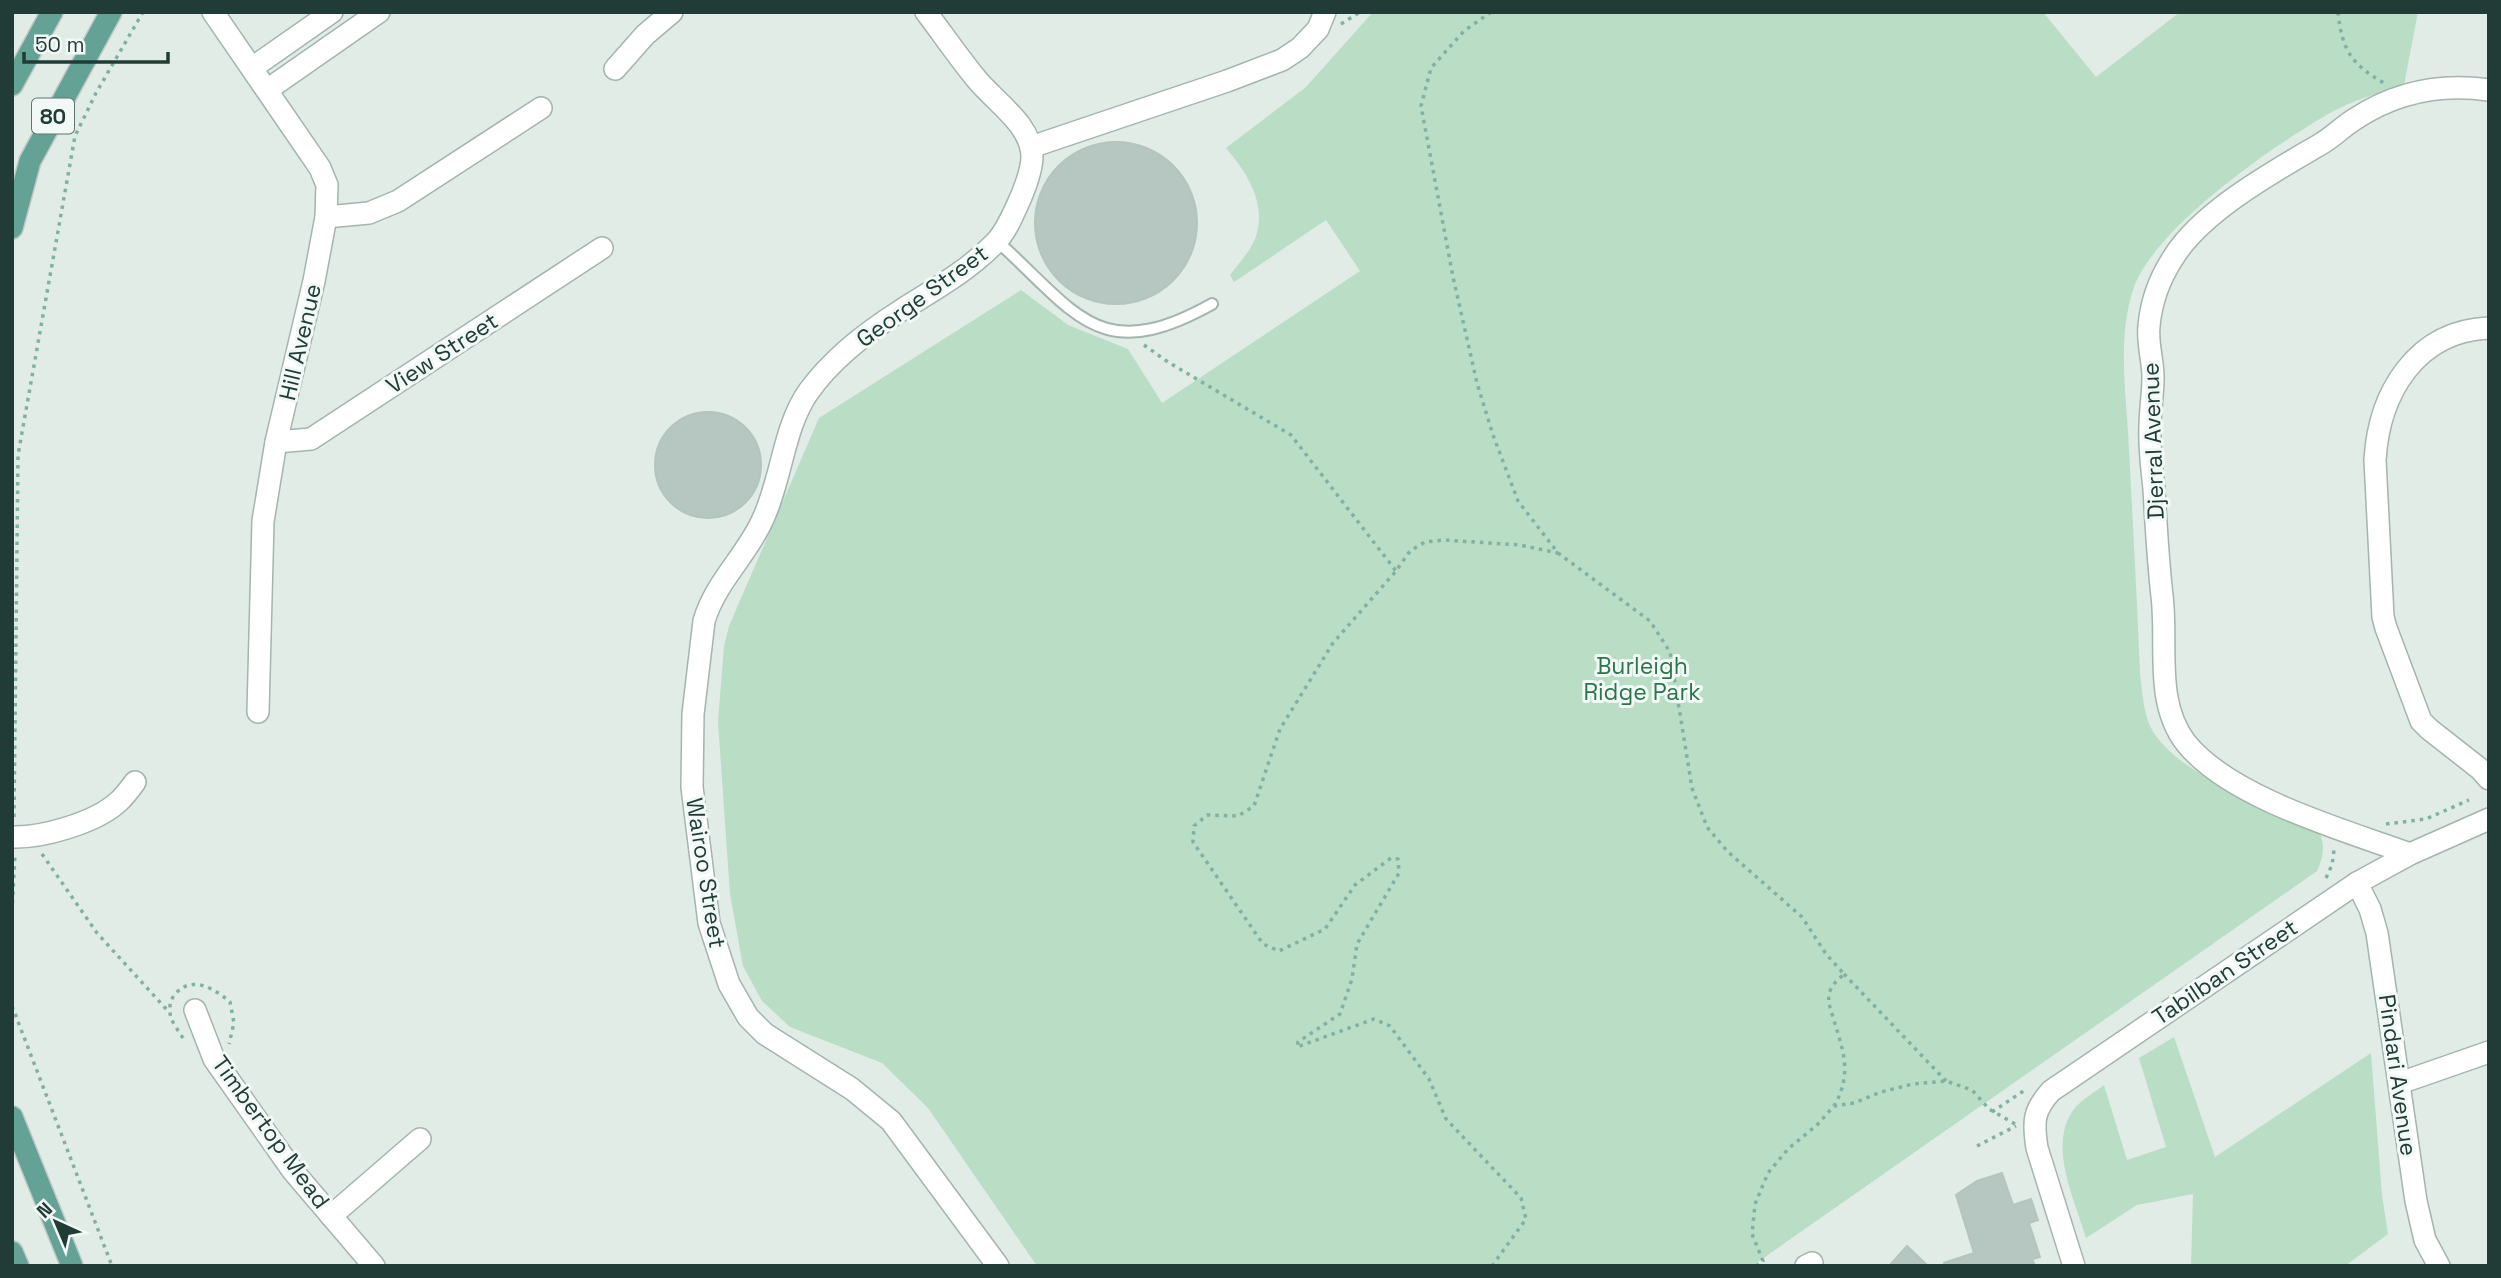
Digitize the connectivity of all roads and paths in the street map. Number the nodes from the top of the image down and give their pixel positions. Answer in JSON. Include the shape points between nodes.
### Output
{"nodes":[{"id":1,"x":52,"y":12,"type":"edge"},
{"id":2,"x":111,"y":12,"type":"edge"},
{"id":3,"x":143,"y":12,"type":"edge"},
{"id":4,"x":213,"y":12,"type":"edge"},
{"id":5,"x":332,"y":12,"type":"edge"},
{"id":6,"x":379,"y":12,"type":"edge"},
{"id":7,"x":672,"y":12,"type":"edge"},
{"id":8,"x":926,"y":12,"type":"edge"},
{"id":9,"x":1325,"y":12,"type":"edge"},
{"id":10,"x":1491,"y":12,"type":"edge"},
{"id":11,"x":2338,"y":12,"type":"edge"},
{"id":12,"x":252,"y":68,"type":"junction"},
{"id":13,"x":615,"y":69,"type":"dead end"},
{"id":14,"x":12,"y":85,"type":"edge"},
{"id":15,"x":267,"y":90,"type":"junction"},
{"id":16,"x":2489,"y":90,"type":"edge"},
{"id":17,"x":2398,"y":96,"type":"junction"},
{"id":18,"x":541,"y":107,"type":"dead end"},
{"id":19,"x":1031,"y":147,"type":"junction"},
{"id":20,"x":326,"y":217,"type":"junction"},
{"id":21,"x":12,"y":228,"type":"edge"},
{"id":22,"x":997,"y":241,"type":"junction"},
{"id":23,"x":602,"y":248,"type":"dead end"},
{"id":24,"x":1212,"y":304,"type":"dead end"},
{"id":25,"x":2489,"y":328,"type":"edge"},
{"id":26,"x":1129,"y":334,"type":"junction"},
{"id":27,"x":276,"y":442,"type":"junction"},
{"id":28,"x":1558,"y":553,"type":"junction"},
{"id":29,"x":1396,"y":571,"type":"junction"},
{"id":30,"x":723,"y":581,"type":"joint"},
{"id":31,"x":258,"y":712,"type":"dead end"},
{"id":32,"x":2489,"y":779,"type":"edge"},
{"id":33,"x":135,"y":782,"type":"dead end"},
{"id":34,"x":2469,"y":800,"type":"dead end"},
{"id":35,"x":2489,"y":819,"type":"edge"},
{"id":36,"x":2384,"y":824,"type":"dead end"},
{"id":37,"x":18,"y":837,"type":"edge"},
{"id":38,"x":2410,"y":854,"type":"junction"},
{"id":39,"x":2357,"y":883,"type":"junction"},
{"id":40,"x":12,"y":912,"type":"edge"},
{"id":41,"x":1844,"y":974,"type":"junction"},
{"id":42,"x":12,"y":1006,"type":"edge"},
{"id":43,"x":195,"y":1010,"type":"dead end"},
{"id":44,"x":170,"y":1013,"type":"dead end"},
{"id":45,"x":2489,"y":1052,"type":"edge"},
{"id":46,"x":1946,"y":1081,"type":"junction"},
{"id":47,"x":2400,"y":1083,"type":"junction"},
{"id":48,"x":2023,"y":1091,"type":"dead end"},
{"id":49,"x":1834,"y":1106,"type":"junction"},
{"id":50,"x":1992,"y":1112,"type":"junction"},
{"id":51,"x":12,"y":1117,"type":"edge"},
{"id":52,"x":2026,"y":1120,"type":"junction"},
{"id":53,"x":419,"y":1139,"type":"dead end"},
{"id":54,"x":1977,"y":1146,"type":"dead end"},
{"id":55,"x":331,"y":1216,"type":"junction"},
{"id":56,"x":12,"y":1252,"type":"edge"},
{"id":57,"x":18,"y":1266,"type":"edge"},
{"id":58,"x":72,"y":1266,"type":"edge"},
{"id":59,"x":112,"y":1266,"type":"edge"},
{"id":60,"x":374,"y":1266,"type":"edge"},
{"id":61,"x":998,"y":1266,"type":"edge"},
{"id":62,"x":1492,"y":1266,"type":"edge"},
{"id":63,"x":1756,"y":1266,"type":"edge"},
{"id":64,"x":2074,"y":1266,"type":"edge"},
{"id":65,"x":2439,"y":1266,"type":"edge"}],
"edges":[{"from":1,"to":14,"type":"main road","number":"80"},
{"from":2,"to":21,"type":"main road","number":"80","via":[[30,161]]},
{"from":3,"to":37,"type":"path","via":[[75,136],[18,455]]},
{"from":4,"to":12,"type":"street","name":"Hill Avenue"},
{"from":5,"to":12,"type":"street"},
{"from":6,"to":15,"type":"street"},
{"from":7,"to":13,"type":"street"},
{"from":8,"to":19,"type":"street","via":[[974,77],[1017,123]]},
{"from":9,"to":19,"type":"street","via":[[1318,29],[1282,60]]},
{"from":10,"to":28,"type":"path","via":[[1464,31],[1431,68],[1421,106],[1477,383],[1518,501]]},
{"from":11,"to":17,"type":"path","via":[[2350,57]]},
{"from":12,"to":15,"type":"street","name":"Hill Avenue"},
{"from":15,"to":20,"type":"street","name":"Hill Avenue","via":[[324,175]]},
{"from":16,"to":17,"type":"street","name":"Djerral Avenue","via":[[2432,88]]},
{"from":17,"to":38,"type":"street","name":"Djerral Avenue","via":[[2284,165],[2202,225],[2173,258],[2148,328],[2158,567],[2166,687],[2174,724],[2198,757],[2244,788]]},
{"from":18,"to":20,"type":"street","via":[[398,201],[369,213]]},
{"from":19,"to":22,"type":"street","name":"George Street","via":[[1026,186]]},
{"from":20,"to":27,"type":"street","name":"Hill Avenue"},
{"from":22,"to":26,"type":"lane","via":[[1072,311],[1098,328]]},
{"from":22,"to":30,"type":"street","name":"George Street","via":[[971,265],[852,346],[809,391],[797,410],[763,520]]},
{"from":23,"to":27,"type":"street","name":"View Street","via":[[311,439]]},
{"from":24,"to":26,"type":"lane","via":[[1183,320]]},
{"from":25,"to":32,"type":"street","via":[[2448,337],[2400,377],[2385,404],[2375,460],[2386,628],[2421,721]]},
{"from":26,"to":29,"type":"path","via":[[1291,435]]},
{"from":27,"to":31,"type":"street","name":"Hill Avenue","via":[[263,521]]},
{"from":28,"to":29,"type":"path","via":[[1483,542],[1425,542],[1410,551]]},
{"from":28,"to":41,"type":"path","via":[[1650,621],[1670,652],[1692,788],[1707,827],[1727,851],[1802,917]]},
{"from":29,"to":62,"type":"path","via":[[1333,643],[1280,729],[1254,806],[1238,816],[1207,815],[1194,826],[1193,842],[1263,944],[1279,951],[1325,929],[1355,885],[1391,858],[1398,859],[1399,873],[1357,944],[1340,1014],[1298,1042],[1297,1048],[1374,1019],[1390,1026],[1429,1079],[1446,1119],[1521,1198],[1526,1219]]},
{"from":30,"to":61,"type":"street","name":"Wairoo Street","via":[[708,607],[698,656],[692,787],[709,923],[729,984],[748,1017],[765,1034],[852,1089],[891,1121]]},
{"from":33,"to":37,"type":"street","via":[[117,803],[88,820]]},
{"from":34,"to":36,"type":"path","via":[[2426,819]]},
{"from":35,"to":38,"type":"street","name":"Tabilban Street"},
{"from":37,"to":40,"type":"path"},
{"from":37,"to":44,"type":"path"},
{"from":38,"to":39,"type":"street","name":"Tabilban Street"},
{"from":39,"to":47,"type":"street","name":"Pindari Avenue","via":[[2377,933]]},
{"from":39,"to":52,"type":"street","name":"Tabilban Street","via":[[2052,1091]]},
{"from":41,"to":46,"type":"path"},
{"from":41,"to":49,"type":"path","via":[[1829,993],[1846,1072]]},
{"from":42,"to":59,"type":"path"},
{"from":43,"to":55,"type":"street","name":"Timbertop Mead","via":[[214,1059],[293,1171]]},
{"from":45,"to":47,"type":"street"},
{"from":46,"to":49,"type":"path","via":[[1913,1084]]},
{"from":46,"to":50,"type":"path","via":[[1972,1090]]},
{"from":47,"to":65,"type":"street","name":"Pindari Avenue","via":[[2416,1201],[2425,1240]]},
{"from":48,"to":50,"type":"path"},
{"from":49,"to":63,"type":"path","via":[[1768,1173],[1755,1204],[1752,1234],[1763,1261]]},
{"from":50,"to":52,"type":"path"},
{"from":51,"to":58,"type":"main road"},
{"from":52,"to":54,"type":"path"},
{"from":52,"to":64,"type":"street"},
{"from":53,"to":55,"type":"street","name":"Timbertop Mead"},
{"from":55,"to":60,"type":"street","name":"Timbertop Mead"},
{"from":56,"to":57,"type":"main road"}]}
